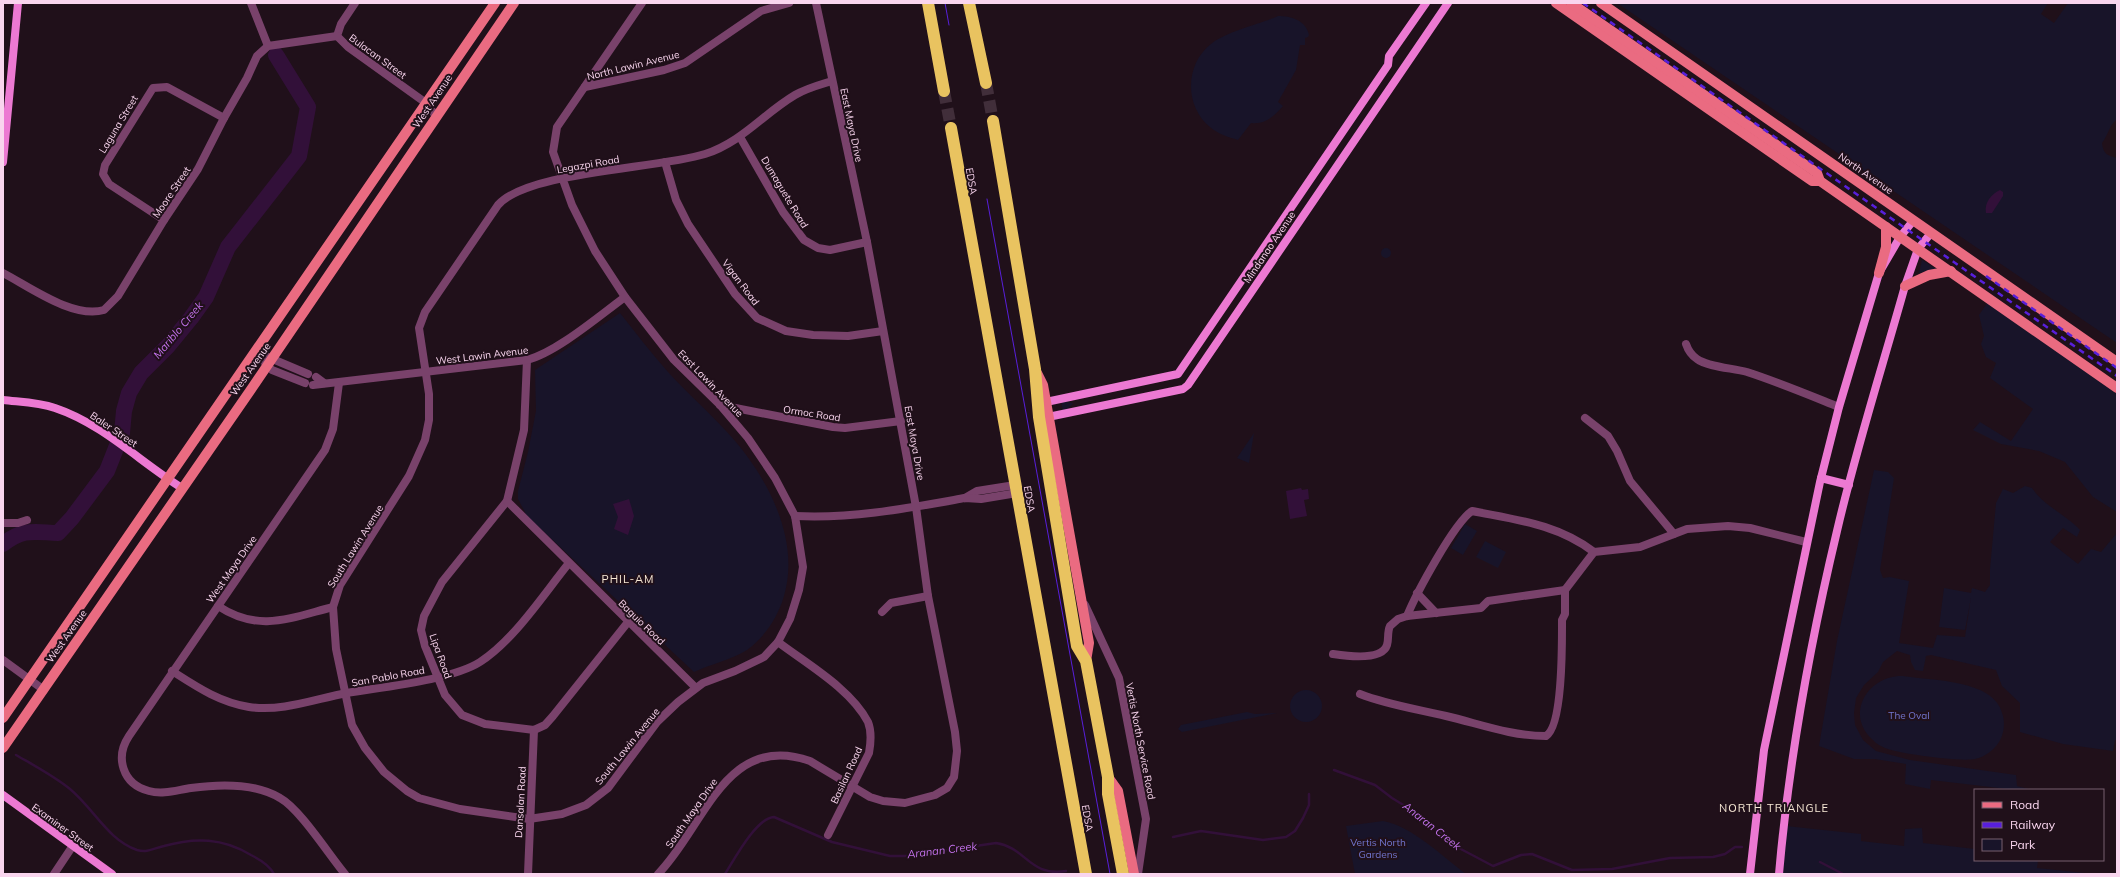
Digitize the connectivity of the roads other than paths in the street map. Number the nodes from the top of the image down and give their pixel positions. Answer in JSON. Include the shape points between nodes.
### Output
{"nodes":[{"id":1,"x":18,"y":3,"type":"edge"},
{"id":2,"x":251,"y":3,"type":"edge"},
{"id":3,"x":355,"y":3,"type":"edge"},
{"id":4,"x":495,"y":3,"type":"edge"},
{"id":5,"x":514,"y":3,"type":"edge"},
{"id":6,"x":642,"y":3,"type":"edge"},
{"id":7,"x":789,"y":3,"type":"edge"},
{"id":8,"x":816,"y":3,"type":"edge"},
{"id":9,"x":928,"y":3,"type":"edge"},
{"id":10,"x":969,"y":3,"type":"edge"},
{"id":11,"x":1448,"y":3,"type":"edge"},
{"id":12,"x":1556,"y":3,"type":"edge"},
{"id":13,"x":1571,"y":3,"type":"edge"},
{"id":14,"x":1601,"y":3,"type":"edge"},
{"id":15,"x":1424,"y":4,"type":"edge"},
{"id":16,"x":1581,"y":15,"type":"junction"},
{"id":17,"x":338,"y":36,"type":"junction"},
{"id":18,"x":1616,"y":39,"type":"junction"},
{"id":19,"x":268,"y":46,"type":"junction"},
{"id":20,"x":832,"y":81,"type":"junction"},
{"id":21,"x":986,"y":83,"type":"tunnel mouth"},
{"id":22,"x":1687,"y":84,"type":"junction"},
{"id":23,"x":584,"y":87,"type":"junction"},
{"id":24,"x":944,"y":90,"type":"tunnel mouth"},
{"id":25,"x":1690,"y":96,"type":"junction"},
{"id":26,"x":426,"y":103,"type":"junction"},
{"id":27,"x":1700,"y":104,"type":"junction"},
{"id":28,"x":1718,"y":106,"type":"junction"},
{"id":29,"x":436,"y":116,"type":"junction"},
{"id":30,"x":224,"y":118,"type":"junction"},
{"id":31,"x":993,"y":121,"type":"tunnel mouth"},
{"id":32,"x":951,"y":128,"type":"tunnel mouth"},
{"id":33,"x":740,"y":137,"type":"junction"},
{"id":34,"x":3,"y":162,"type":"edge"},
{"id":35,"x":666,"y":162,"type":"junction"},
{"id":36,"x":562,"y":178,"type":"junction"},
{"id":37,"x":1820,"y":181,"type":"junction"},
{"id":38,"x":164,"y":220,"type":"junction"},
{"id":39,"x":1913,"y":220,"type":"junction"},
{"id":40,"x":1886,"y":227,"type":"junction"},
{"id":41,"x":1931,"y":233,"type":"junction"},
{"id":42,"x":1900,"y":237,"type":"junction"},
{"id":43,"x":867,"y":242,"type":"junction"},
{"id":44,"x":1918,"y":249,"type":"junction"},
{"id":45,"x":325,"y":250,"type":"junction"},
{"id":46,"x":339,"y":260,"type":"junction"},
{"id":47,"x":1951,"y":271,"type":"junction"},
{"id":48,"x":3,"y":273,"type":"edge"},
{"id":49,"x":1879,"y":273,"type":"junction"},
{"id":50,"x":1905,"y":286,"type":"junction"},
{"id":51,"x":625,"y":297,"type":"junction"},
{"id":52,"x":884,"y":331,"type":"junction"},
{"id":53,"x":1686,"y":344,"type":"dead end"},
{"id":54,"x":255,"y":352,"type":"junction"},
{"id":55,"x":527,"y":360,"type":"junction"},
{"id":56,"x":269,"y":362,"type":"junction"},
{"id":57,"x":2117,"y":362,"type":"edge"},
{"id":58,"x":1035,"y":369,"type":"junction"},
{"id":59,"x":426,"y":371,"type":"junction"},
{"id":60,"x":324,"y":383,"type":"junction"},
{"id":61,"x":339,"y":383,"type":"junction"},
{"id":62,"x":2117,"y":388,"type":"edge"},
{"id":63,"x":1082,"y":395,"type":"junction"},
{"id":64,"x":3,"y":400,"type":"edge"},
{"id":65,"x":1046,"y":402,"type":"junction"},
{"id":66,"x":720,"y":405,"type":"junction"},
{"id":67,"x":1839,"y":407,"type":"junction"},
{"id":68,"x":1084,"y":409,"type":"junction"},
{"id":69,"x":1048,"y":417,"type":"junction"},
{"id":70,"x":1585,"y":418,"type":"dead end"},
{"id":71,"x":901,"y":421,"type":"junction"},
{"id":72,"x":1821,"y":478,"type":"junction"},
{"id":73,"x":168,"y":480,"type":"junction"},
{"id":74,"x":1849,"y":485,"type":"junction"},
{"id":75,"x":182,"y":488,"type":"junction"},
{"id":76,"x":1016,"y":489,"type":"junction"},
{"id":77,"x":507,"y":501,"type":"junction"},
{"id":78,"x":916,"y":507,"type":"junction"},
{"id":79,"x":795,"y":516,"type":"junction"},
{"id":80,"x":27,"y":520,"type":"dead end"},
{"id":81,"x":3,"y":524,"type":"edge"},
{"id":82,"x":1674,"y":534,"type":"junction"},
{"id":83,"x":1806,"y":542,"type":"junction"},
{"id":84,"x":1594,"y":552,"type":"junction"},
{"id":85,"x":569,"y":563,"type":"junction"},
{"id":86,"x":1565,"y":590,"type":"junction"},
{"id":87,"x":1417,"y":593,"type":"junction"},
{"id":88,"x":1080,"y":595,"type":"junction"},
{"id":89,"x":928,"y":596,"type":"junction"},
{"id":90,"x":218,"y":606,"type":"junction"},
{"id":91,"x":333,"y":607,"type":"junction"},
{"id":92,"x":882,"y":612,"type":"dead end"},
{"id":93,"x":1436,"y":613,"type":"junction"},
{"id":94,"x":1407,"y":616,"type":"junction"},
{"id":95,"x":628,"y":622,"type":"junction"},
{"id":96,"x":778,"y":642,"type":"junction"},
{"id":97,"x":1333,"y":654,"type":"dead end"},
{"id":98,"x":3,"y":660,"type":"edge"},
{"id":99,"x":1086,"y":661,"type":"junction"},
{"id":100,"x":172,"y":671,"type":"junction"},
{"id":101,"x":437,"y":677,"type":"junction"},
{"id":102,"x":29,"y":680,"type":"junction"},
{"id":103,"x":696,"y":688,"type":"junction"},
{"id":104,"x":44,"y":690,"type":"junction"},
{"id":105,"x":344,"y":694,"type":"junction"},
{"id":106,"x":1360,"y":694,"type":"dead end"},
{"id":107,"x":3,"y":718,"type":"edge"},
{"id":108,"x":534,"y":730,"type":"junction"},
{"id":109,"x":3,"y":748,"type":"edge"},
{"id":110,"x":1108,"y":777,"type":"junction"},
{"id":111,"x":854,"y":787,"type":"junction"},
{"id":112,"x":3,"y":795,"type":"edge"},
{"id":113,"x":529,"y":819,"type":"junction"},
{"id":114,"x":828,"y":835,"type":"dead end"},
{"id":115,"x":72,"y":847,"type":"junction"},
{"id":116,"x":54,"y":874,"type":"edge"},
{"id":117,"x":112,"y":874,"type":"edge"},
{"id":118,"x":345,"y":874,"type":"edge"},
{"id":119,"x":528,"y":874,"type":"edge"},
{"id":120,"x":658,"y":874,"type":"edge"},
{"id":121,"x":1086,"y":874,"type":"edge"},
{"id":122,"x":1123,"y":874,"type":"edge"},
{"id":123,"x":1134,"y":874,"type":"edge"},
{"id":124,"x":1138,"y":874,"type":"edge"},
{"id":125,"x":1750,"y":874,"type":"edge"},
{"id":126,"x":1779,"y":874,"type":"edge"}],
"edges":[{"from":1,"to":34,"type":"street"},
{"from":2,"to":19,"type":"street"},
{"from":3,"to":17,"type":"street","name":"Bulacan Street","via":[[341,24]]},
{"from":4,"to":26,"type":"main road","name":"West Avenue"},
{"from":5,"to":29,"type":"main road","name":"West Avenue"},
{"from":6,"to":23,"type":"street","name":"East Lawin Avenue"},
{"from":7,"to":23,"type":"street","name":"North Lawin Avenue","via":[[768,8],[751,16],[685,63]]},
{"from":8,"to":20,"type":"street","name":"East Maya Drive"},
{"from":9,"to":24,"type":"highway"},
{"from":10,"to":21,"type":"highway"},
{"from":11,"to":68,"type":"street","name":"Mindanao Avenue","via":[[1188,385],[1183,389]]},
{"from":12,"to":16,"type":"main road"},
{"from":13,"to":16,"type":"main road"},
{"from":14,"to":39,"type":"main road","name":"North Avenue"},
{"from":15,"to":63,"type":"street","name":"Mindanao Avenue","via":[[1389,56],[1388,65],[1178,374]]},
{"from":16,"to":18,"type":"main road"},
{"from":17,"to":19,"type":"street"},
{"from":17,"to":26,"type":"street","name":"Bulacan Street","via":[[348,47]]},
{"from":18,"to":22,"type":"main road"},
{"from":18,"to":25,"type":"main road"},
{"from":19,"to":30,"type":"street","name":"Moore Street","via":[[257,56]]},
{"from":20,"to":33,"type":"street","name":"Legazpi Road","via":[[794,95]]},
{"from":20,"to":43,"type":"street","name":"East Maya Drive"},
{"from":22,"to":25,"type":"main road"},
{"from":22,"to":28,"type":"main road"},
{"from":23,"to":36,"type":"street","name":"East Lawin Avenue","via":[[557,127],[554,138],[553,152]]},
{"from":25,"to":27,"type":"main road"},
{"from":26,"to":29,"type":"street","name":"Bulacan Street"},
{"from":26,"to":45,"type":"main road","name":"West Avenue"},
{"from":27,"to":28,"type":"main road"},
{"from":27,"to":37,"type":"main road","via":[[1812,181]]},
{"from":28,"to":37,"type":"main road","via":[[1817,173]]},
{"from":29,"to":46,"type":"main road","name":"West Avenue"},
{"from":30,"to":38,"type":"street","name":"Moore Street","via":[[201,164]]},
{"from":30,"to":38,"type":"street","name":"Laguna Street","via":[[167,87],[153,88],[105,165],[103,174],[109,184]]},
{"from":31,"to":58,"type":"highway"},
{"from":32,"to":76,"type":"highway","name":"EDSA"},
{"from":33,"to":35,"type":"street","name":"Legazpi Road","via":[[705,154]]},
{"from":33,"to":43,"type":"street","name":"Dumaguete Road","via":[[783,212],[804,240],[818,248],[830,250]]},
{"from":35,"to":36,"type":"street","name":"Legazpi Road"},
{"from":35,"to":52,"type":"street","name":"Vigan Road","via":[[676,200],[688,224],[734,294],[757,318],[786,331],[813,335],[848,336]]},
{"from":36,"to":51,"type":"street","name":"East Lawin Avenue","via":[[572,205],[595,251]]},
{"from":36,"to":59,"type":"street","name":"Legazpi Road","via":[[515,193],[498,205],[420,323]]},
{"from":37,"to":40,"type":"main road"},
{"from":38,"to":48,"type":"street","name":"Moore Street","via":[[118,296],[104,310],[85,312],[65,306]]},
{"from":39,"to":41,"type":"main road","name":"North Avenue"},
{"from":39,"to":42,"type":"street"},
{"from":40,"to":42,"type":"main road"},
{"from":40,"to":49,"type":"main road","via":[[1886,247]]},
{"from":41,"to":44,"type":"street"},
{"from":41,"to":57,"type":"main road","name":"North Avenue"},
{"from":42,"to":44,"type":"main road"},
{"from":42,"to":49,"type":"street"},
{"from":43,"to":52,"type":"street","name":"East Maya Drive"},
{"from":44,"to":47,"type":"main road"},
{"from":44,"to":50,"type":"street"},
{"from":45,"to":46,"type":"main road"},
{"from":45,"to":54,"type":"main road","name":"West Avenue"},
{"from":46,"to":56,"type":"main road","name":"West Avenue"},
{"from":47,"to":50,"type":"main road","via":[[1929,275]]},
{"from":47,"to":62,"type":"main road"},
{"from":49,"to":67,"type":"street"},
{"from":50,"to":74,"type":"street"},
{"from":51,"to":55,"type":"street","name":"West Lawin Avenue","via":[[538,357]]},
{"from":51,"to":66,"type":"street","name":"East Lawin Avenue","via":[[674,360]]},
{"from":52,"to":71,"type":"street","name":"East Maya Drive"},
{"from":53,"to":67,"type":"street","via":[[1689,352],[1697,359],[1710,365],[1746,372]]},
{"from":54,"to":56,"type":"street","name":"West Lawin Avenue"},
{"from":54,"to":73,"type":"main road","name":"West Avenue"},
{"from":55,"to":59,"type":"street","name":"West Lawin Avenue"},
{"from":55,"to":77,"type":"street","name":"Lipa Road","via":[[524,430]]},
{"from":56,"to":60,"type":"street","name":"West Lawin Avenue","via":[[312,375]]},
{"from":56,"to":60,"type":"street","name":"West Lawin Avenue","via":[[283,375],[309,384]]},
{"from":56,"to":75,"type":"main road","name":"West Avenue"},
{"from":58,"to":65,"type":"main road","via":[[1043,385]]},
{"from":58,"to":99,"type":"highway","via":[[1039,417],[1077,646]]},
{"from":59,"to":61,"type":"street","name":"West Lawin Avenue"},
{"from":59,"to":91,"type":"street","name":"South Lawin Avenue","via":[[429,420],[418,456],[409,476],[340,585]]},
{"from":60,"to":61,"type":"street","name":"West Lawin Avenue"},
{"from":61,"to":90,"type":"street","name":"West Maya Drive","via":[[333,429],[325,450]]},
{"from":63,"to":65,"type":"street","name":"Mindanao Avenue"},
{"from":63,"to":68,"type":"street","via":[[1080,401]]},
{"from":64,"to":73,"type":"street","name":"Baler Street","via":[[53,407],[81,419]]},
{"from":65,"to":69,"type":"main road"},
{"from":66,"to":71,"type":"street","name":"Ormoc Road","via":[[833,427],[845,428]]},
{"from":66,"to":79,"type":"street","name":"East Lawin Avenue","via":[[752,444],[775,478]]},
{"from":67,"to":72,"type":"street"},
{"from":68,"to":69,"type":"street","name":"Mindanao Avenue"},
{"from":69,"to":88,"type":"main road"},
{"from":70,"to":82,"type":"street","via":[[1608,436],[1630,481]]},
{"from":71,"to":78,"type":"street","name":"East Maya Drive"},
{"from":72,"to":74,"type":"street"},
{"from":72,"to":83,"type":"street"},
{"from":73,"to":75,"type":"street","name":"Baler Street"},
{"from":73,"to":102,"type":"main road","name":"West Avenue"},
{"from":74,"to":126,"type":"street","via":[[1807,668],[1793,756]]},
{"from":75,"to":104,"type":"main road","name":"West Avenue"},
{"from":76,"to":78,"type":"street","via":[[977,491],[965,498]]},
{"from":76,"to":121,"type":"highway","name":"EDSA"},
{"from":77,"to":85,"type":"street","name":"Baguio Road"},
{"from":77,"to":101,"type":"street","name":"Lipa Road","via":[[442,582],[424,616],[422,638]]},
{"from":78,"to":79,"type":"street","via":[[830,517]]},
{"from":78,"to":89,"type":"street","name":"East Maya Drive"},
{"from":79,"to":96,"type":"street","name":"South Lawin Avenue","via":[[803,568],[797,598]]},
{"from":80,"to":81,"type":"street"},
{"from":82,"to":83,"type":"street","via":[[1687,530],[1728,526],[1750,528]]},
{"from":82,"to":84,"type":"street","via":[[1640,547]]},
{"from":83,"to":125,"type":"street","via":[[1764,754]]},
{"from":84,"to":86,"type":"street"},
{"from":84,"to":87,"type":"street","via":[[1579,540],[1561,531],[1472,511],[1461,521]]},
{"from":85,"to":95,"type":"street","name":"Baguio Road"},
{"from":85,"to":101,"type":"street","name":"San Pablo Road","via":[[494,652],[478,663]]},
{"from":86,"to":93,"type":"street","via":[[1488,601],[1481,608]]},
{"from":86,"to":106,"type":"street","via":[[1561,684],[1552,730],[1546,736],[1528,736],[1489,728],[1448,716],[1381,702]]},
{"from":87,"to":93,"type":"street"},
{"from":87,"to":94,"type":"street"},
{"from":88,"to":99,"type":"main road","via":[[1089,643]]},
{"from":88,"to":124,"type":"street","name":"Vertis North Service Road","via":[[1119,678],[1146,819]]},
{"from":89,"to":92,"type":"street","via":[[891,603]]},
{"from":89,"to":111,"type":"street","name":"East Maya Drive","via":[[955,732],[954,777],[944,791],[904,803],[870,797]]},
{"from":90,"to":91,"type":"street","via":[[238,618],[268,622]]},
{"from":90,"to":100,"type":"street","name":"West Maya Drive"},
{"from":91,"to":105,"type":"street","name":"South Lawin Avenue","via":[[336,649]]},
{"from":93,"to":94,"type":"street"},
{"from":94,"to":97,"type":"street","via":[[1390,626],[1384,651],[1355,657]]},
{"from":95,"to":103,"type":"street","name":"Baguio Road"},
{"from":95,"to":108,"type":"street","via":[[553,716],[545,725]]},
{"from":96,"to":103,"type":"street","name":"South Lawin Avenue","via":[[764,657]]},
{"from":96,"to":111,"type":"street","name":"Basilan Road","via":[[843,691],[867,722],[872,740]]},
{"from":98,"to":102,"type":"street"},
{"from":99,"to":110,"type":"highway"},
{"from":100,"to":105,"type":"street","name":"San Pablo Road","via":[[213,696],[249,707],[287,706]]},
{"from":100,"to":118,"type":"street","name":"West Maya Drive","via":[[125,742],[120,758],[129,778],[149,791],[170,792],[232,786],[264,791],[280,798],[294,809]]},
{"from":101,"to":105,"type":"street","name":"San Pablo Road"},
{"from":101,"to":108,"type":"street","name":"Lipa Road","via":[[449,702],[462,716],[485,724]]},
{"from":102,"to":104,"type":"street"},
{"from":102,"to":107,"type":"main road","name":"West Avenue"},
{"from":103,"to":113,"type":"street","name":"South Lawin Avenue","via":[[657,722],[608,788],[596,798],[586,805],[562,814]]},
{"from":104,"to":109,"type":"main road","name":"West Avenue"},
{"from":105,"to":113,"type":"street","name":"South Lawin Avenue","via":[[352,725],[365,748],[384,772],[407,791],[419,798],[460,809]]},
{"from":108,"to":113,"type":"street","name":"Dansalan Road"},
{"from":110,"to":122,"type":"highway","via":[[1108,794]]},
{"from":110,"to":123,"type":"main road","via":[[1118,791]]},
{"from":111,"to":114,"type":"street","name":"Basilan Road"},
{"from":111,"to":120,"type":"street","name":"South Maya Drive","via":[[800,757],[764,758],[745,764],[712,798],[673,857]]},
{"from":112,"to":115,"type":"street","name":"Examiner Street"},
{"from":113,"to":119,"type":"street","name":"Dansalan Road"},
{"from":115,"to":116,"type":"street"},
{"from":115,"to":117,"type":"street","name":"Examiner Street"}]}
